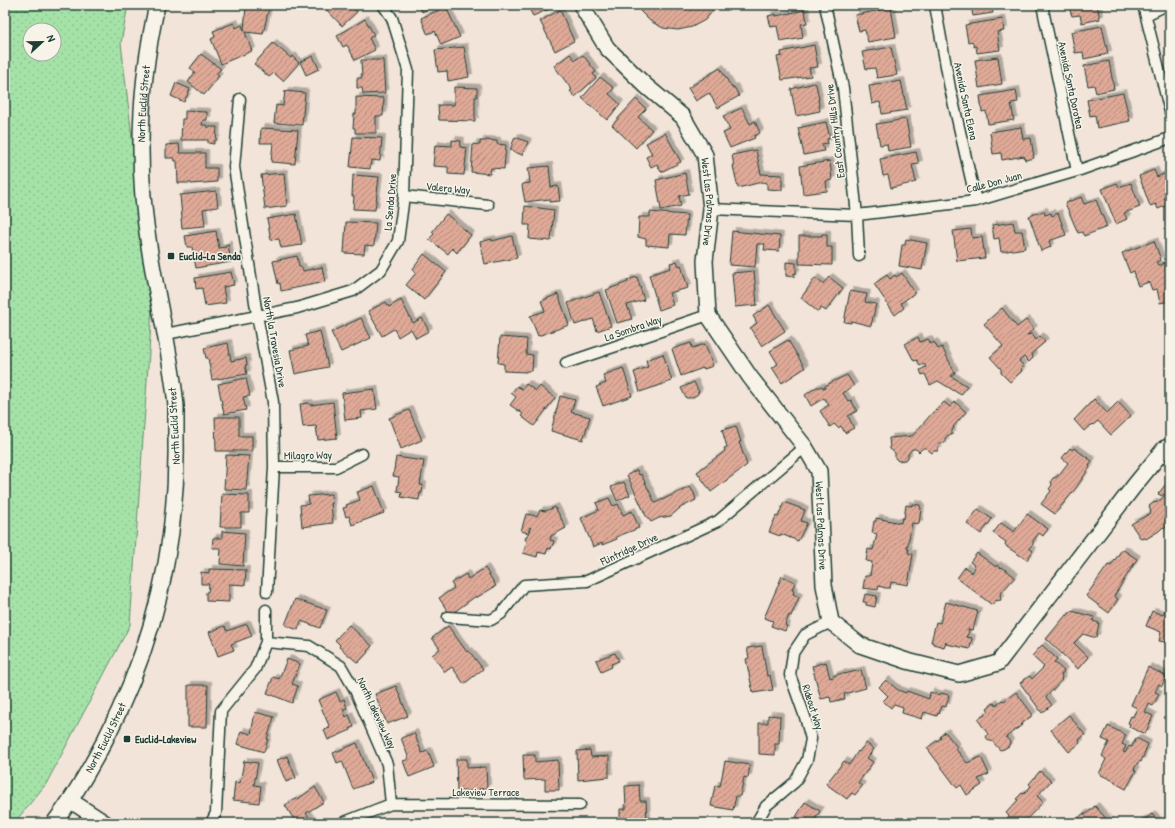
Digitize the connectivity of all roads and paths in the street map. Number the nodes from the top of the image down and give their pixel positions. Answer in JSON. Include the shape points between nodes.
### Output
{"nodes":[{"id":1,"x":157,"y":5,"type":"edge"},
{"id":2,"x":383,"y":5,"type":"edge"},
{"id":3,"x":581,"y":5,"type":"edge"},
{"id":4,"x":825,"y":5,"type":"edge"},
{"id":5,"x":935,"y":5,"type":"edge"},
{"id":6,"x":1042,"y":5,"type":"edge"},
{"id":7,"x":1167,"y":5,"type":"edge"},
{"id":8,"x":1145,"y":10,"type":"edge"},
{"id":9,"x":240,"y":99,"type":"dead end"},
{"id":10,"x":1170,"y":112,"type":"edge"},
{"id":11,"x":1170,"y":138,"type":"edge"},
{"id":12,"x":1077,"y":171,"type":"junction"},
{"id":13,"x":404,"y":196,"type":"junction"},
{"id":14,"x":976,"y":201,"type":"junction"},
{"id":15,"x":488,"y":205,"type":"dead end"},
{"id":16,"x":711,"y":209,"type":"junction"},
{"id":17,"x":857,"y":215,"type":"junction"},
{"id":18,"x":860,"y":256,"type":"dead end"},
{"id":19,"x":708,"y":315,"type":"junction"},
{"id":20,"x":257,"y":316,"type":"junction"},
{"id":21,"x":166,"y":334,"type":"junction"},
{"id":22,"x":566,"y":363,"type":"dead end"},
{"id":23,"x":805,"y":447,"type":"junction"},
{"id":24,"x":1170,"y":447,"type":"edge"},
{"id":25,"x":362,"y":454,"type":"dead end"},
{"id":26,"x":274,"y":467,"type":"junction"},
{"id":27,"x":267,"y":592,"type":"dead end"},
{"id":28,"x":266,"y":610,"type":"dead end"},
{"id":29,"x":448,"y":616,"type":"dead end"},
{"id":30,"x":831,"y":622,"type":"junction"},
{"id":31,"x":266,"y":642,"type":"junction"},
{"id":32,"x":71,"y":801,"type":"junction"},
{"id":33,"x":391,"y":804,"type":"junction"},
{"id":34,"x":580,"y":805,"type":"dead end"},
{"id":35,"x":54,"y":823,"type":"edge"},
{"id":36,"x":105,"y":823,"type":"edge"},
{"id":37,"x":211,"y":823,"type":"edge"},
{"id":38,"x":342,"y":823,"type":"edge"},
{"id":39,"x":756,"y":823,"type":"edge"}],
"edges":[{"from":1,"to":21,"type":"street","name":"North Euclid Street","via":[[149,40],[142,104],[141,179],[149,246]]},
{"from":2,"to":13,"type":"street","name":"La Senda Drive","via":[[392,18],[408,70]]},
{"from":3,"to":16,"type":"street","name":"West Las Palmas Drive","via":[[607,48],[683,117],[705,155]]},
{"from":4,"to":17,"type":"street","name":"East Country Hills Drive","via":[[843,88]]},
{"from":5,"to":14,"type":"street","name":"Avenida Santa Elena","via":[[950,88]]},
{"from":6,"to":12,"type":"street","name":"Avenida Santa Dorotea"},
{"from":7,"to":8,"type":"street"},
{"from":8,"to":10,"type":"street"},
{"from":9,"to":20,"type":"street","name":"North la Travesia Drive","via":[[234,167]]},
{"from":11,"to":12,"type":"street","name":"Calle Don Juan"},
{"from":12,"to":14,"type":"street","name":"Calle Don Juan"},
{"from":13,"to":15,"type":"street","name":"Valera Way"},
{"from":13,"to":20,"type":"street","name":"La Senda Drive","via":[[398,241],[381,270],[353,291],[297,308]]},
{"from":14,"to":17,"type":"street","name":"Calle Don Juan"},
{"from":16,"to":17,"type":"street","name":"Calle Don Juan"},
{"from":16,"to":19,"type":"street","name":"West Las Palmas Drive","via":[[705,261]]},
{"from":17,"to":18,"type":"street","name":"East Country Hills Drive"},
{"from":19,"to":22,"type":"street","name":"La Sombra Way"},
{"from":19,"to":23,"type":"street","name":"West Las Palmas Drive","via":[[750,377]]},
{"from":20,"to":21,"type":"street","name":"La Senda Drive"},
{"from":20,"to":26,"type":"street","name":"North la Travesia Drive","via":[[274,402]]},
{"from":21,"to":32,"type":"street","name":"North Euclid Street","via":[[176,407],[177,474],[172,532],[162,584],[150,633],[132,684],[117,718]]},
{"from":23,"to":29,"type":"street","name":"Flintridge Drive","via":[[718,521],[587,581],[524,585],[501,614],[491,620]]},
{"from":23,"to":30,"type":"street","name":"West Las Palmas Drive","via":[[819,471],[824,585]]},
{"from":24,"to":30,"type":"street","via":[[1165,448],[1134,486],[998,663],[959,674],[907,661],[860,645]]},
{"from":25,"to":26,"type":"street","name":"Milagro Way","via":[[336,467]]},
{"from":26,"to":27,"type":"street","name":"North la Travesia Drive"},
{"from":28,"to":31,"type":"street"},
{"from":30,"to":39,"type":"street","name":"Rideout Way","via":[[805,635],[793,653],[790,674],[811,739],[807,760],[795,782],[766,806]]},
{"from":31,"to":33,"type":"street","name":"North Lakeview Way","via":[[309,646],[341,666],[355,690],[387,764]]},
{"from":31,"to":37,"type":"street","via":[[255,669],[221,711],[216,813]]},
{"from":32,"to":35,"type":"street","name":"North Euclid Street"},
{"from":32,"to":36,"type":"street"},
{"from":33,"to":34,"type":"street","name":"Lakeview Terrace"},
{"from":33,"to":38,"type":"street"}]}
